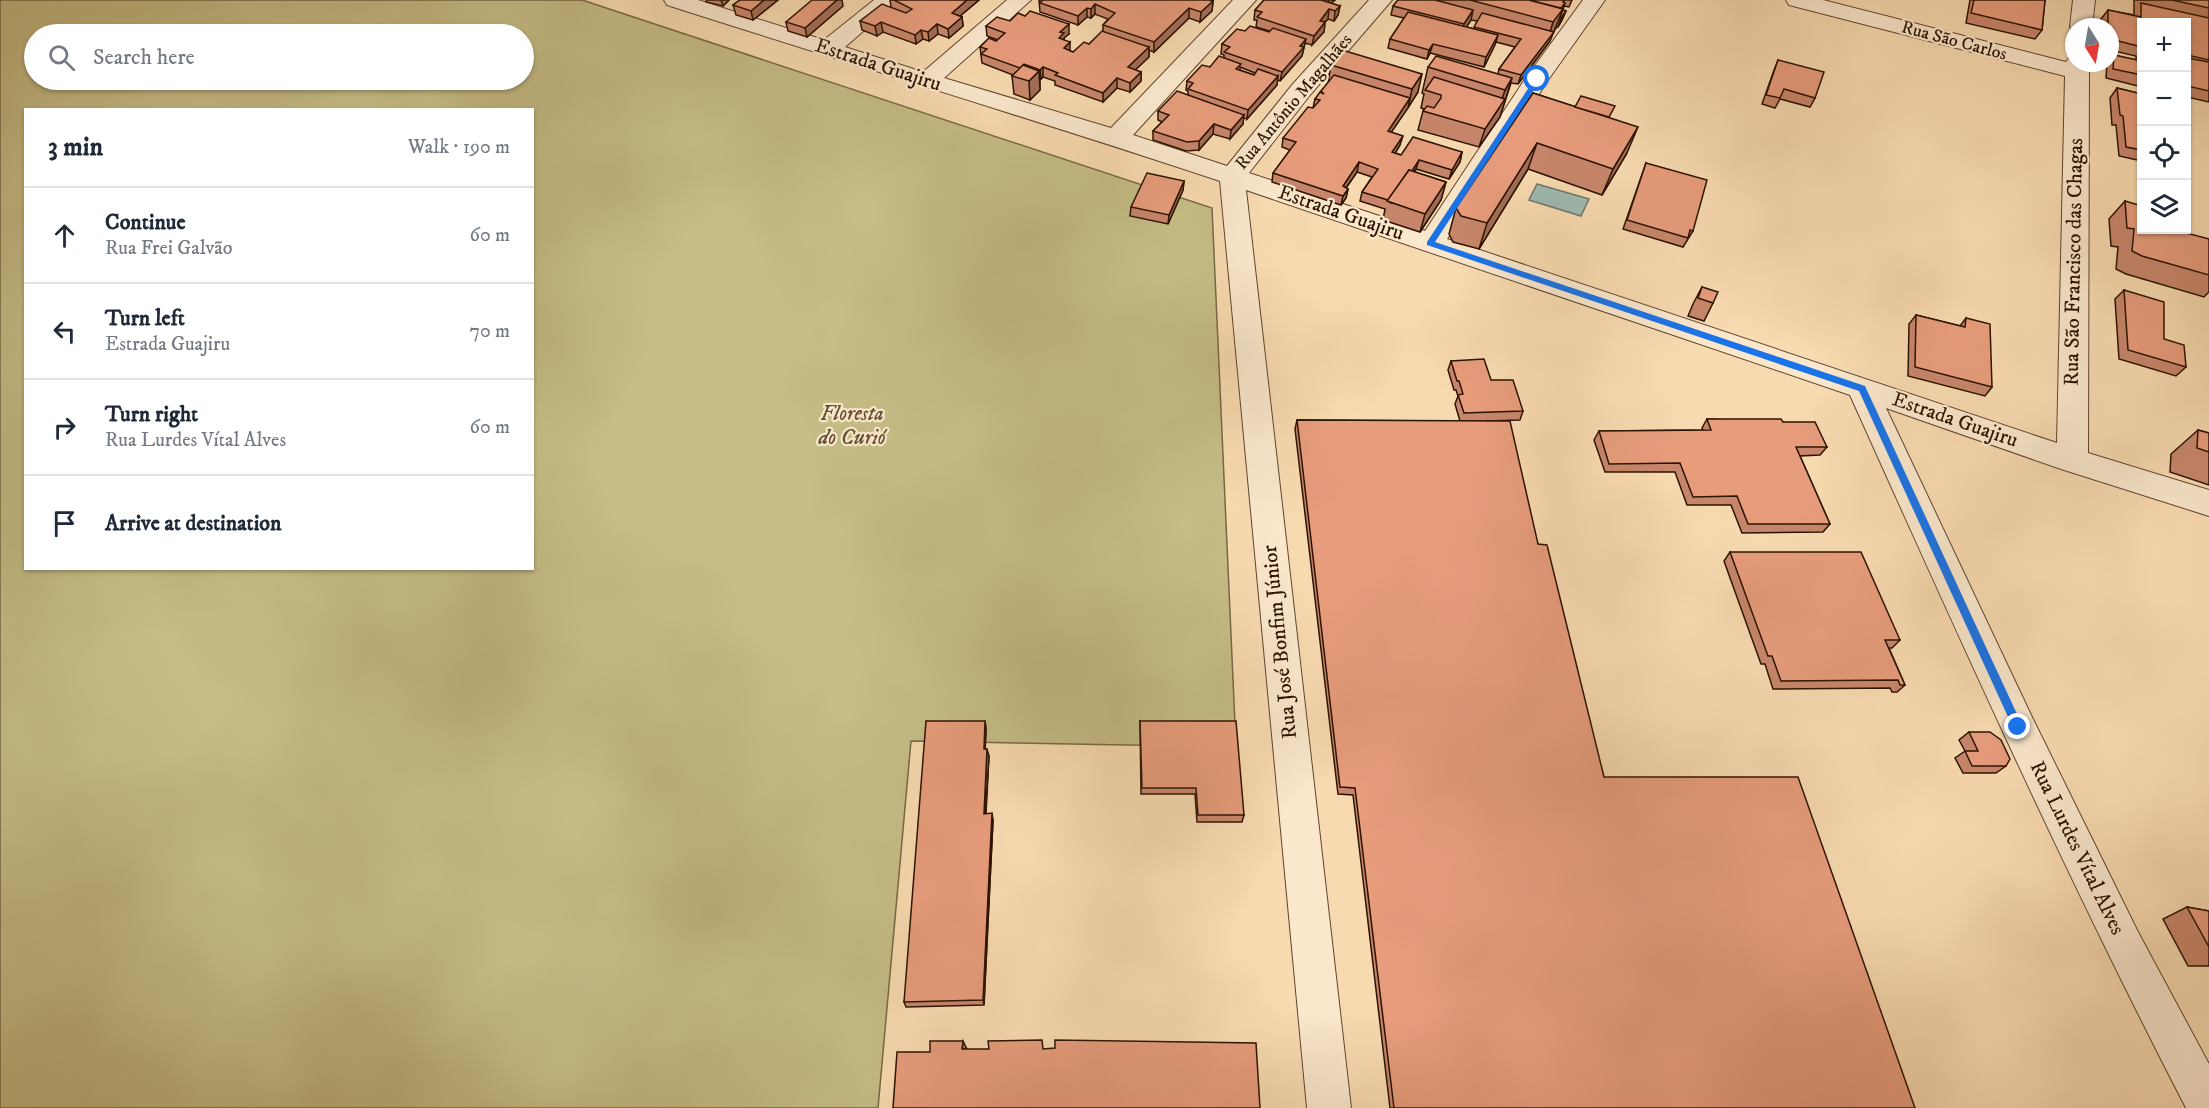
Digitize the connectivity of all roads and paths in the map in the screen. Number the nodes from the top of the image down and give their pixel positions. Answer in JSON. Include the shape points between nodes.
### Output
{"nodes":[{"id":1,"x":675,"y":0,"type":"edge"},
{"id":2,"x":1020,"y":0,"type":"edge"},
{"id":3,"x":1245,"y":0,"type":"edge"},
{"id":4,"x":1381,"y":0,"type":"edge"},
{"id":5,"x":1594,"y":0,"type":"edge"},
{"id":6,"x":1797,"y":0,"type":"edge"},
{"id":7,"x":2084,"y":0,"type":"edge"},
{"id":8,"x":880,"y":1,"type":"edge"},
{"id":9,"x":2082,"y":18,"type":"edge"},
{"id":10,"x":828,"y":49,"type":"junction"},
{"id":11,"x":2065,"y":65,"type":"edge"},
{"id":12,"x":2077,"y":72,"type":"edge"},
{"id":13,"x":927,"y":81,"type":"junction"},
{"id":14,"x":1116,"y":138,"type":"junction"},
{"id":15,"x":1232,"y":177,"type":"junction"},
{"id":16,"x":1430,"y":244,"type":"junction"},
{"id":17,"x":1862,"y":388,"type":"junction"},
{"id":18,"x":2073,"y":460,"type":"junction"},
{"id":19,"x":2209,"y":502,"type":"edge"},
{"id":20,"x":1329,"y":1108,"type":"edge"},
{"id":21,"x":2209,"y":1108,"type":"edge"}],
"edges":[{"from":1,"to":10,"type":"street","name":"Estrada Guajiru"},
{"from":2,"to":13,"type":"street"},
{"from":3,"to":14,"type":"street"},
{"from":4,"to":15,"type":"street","name":"Rua Antônio Magalhães","via":[[1301,90]]},
{"from":5,"to":16,"type":"street","via":[[1537,79]]},
{"from":6,"to":11,"type":"street","name":"Rua São Carlos"},
{"from":7,"to":9,"type":"street"},
{"from":8,"to":10,"type":"street"},
{"from":10,"to":13,"type":"street","name":"Estrada Guajiru"},
{"from":12,"to":18,"type":"street","name":"Rua São Francisco das Chagas"},
{"from":13,"to":14,"type":"street","name":"Estrada Guajiru"},
{"from":14,"to":15,"type":"street","name":"Estrada Guajiru"},
{"from":15,"to":16,"type":"street","name":"Estrada Guajiru"},
{"from":15,"to":20,"type":"street","name":"Rua José Bonfim Júnior"},
{"from":16,"to":17,"type":"street","name":"Estrada Guajiru"},
{"from":17,"to":18,"type":"street","name":"Estrada Guajiru"},
{"from":17,"to":21,"type":"street","name":"Rua Lurdes Vítal Alves","via":[[2018,727],[2124,946]]},
{"from":18,"to":19,"type":"street","name":"Estrada Guajiru"}]}
